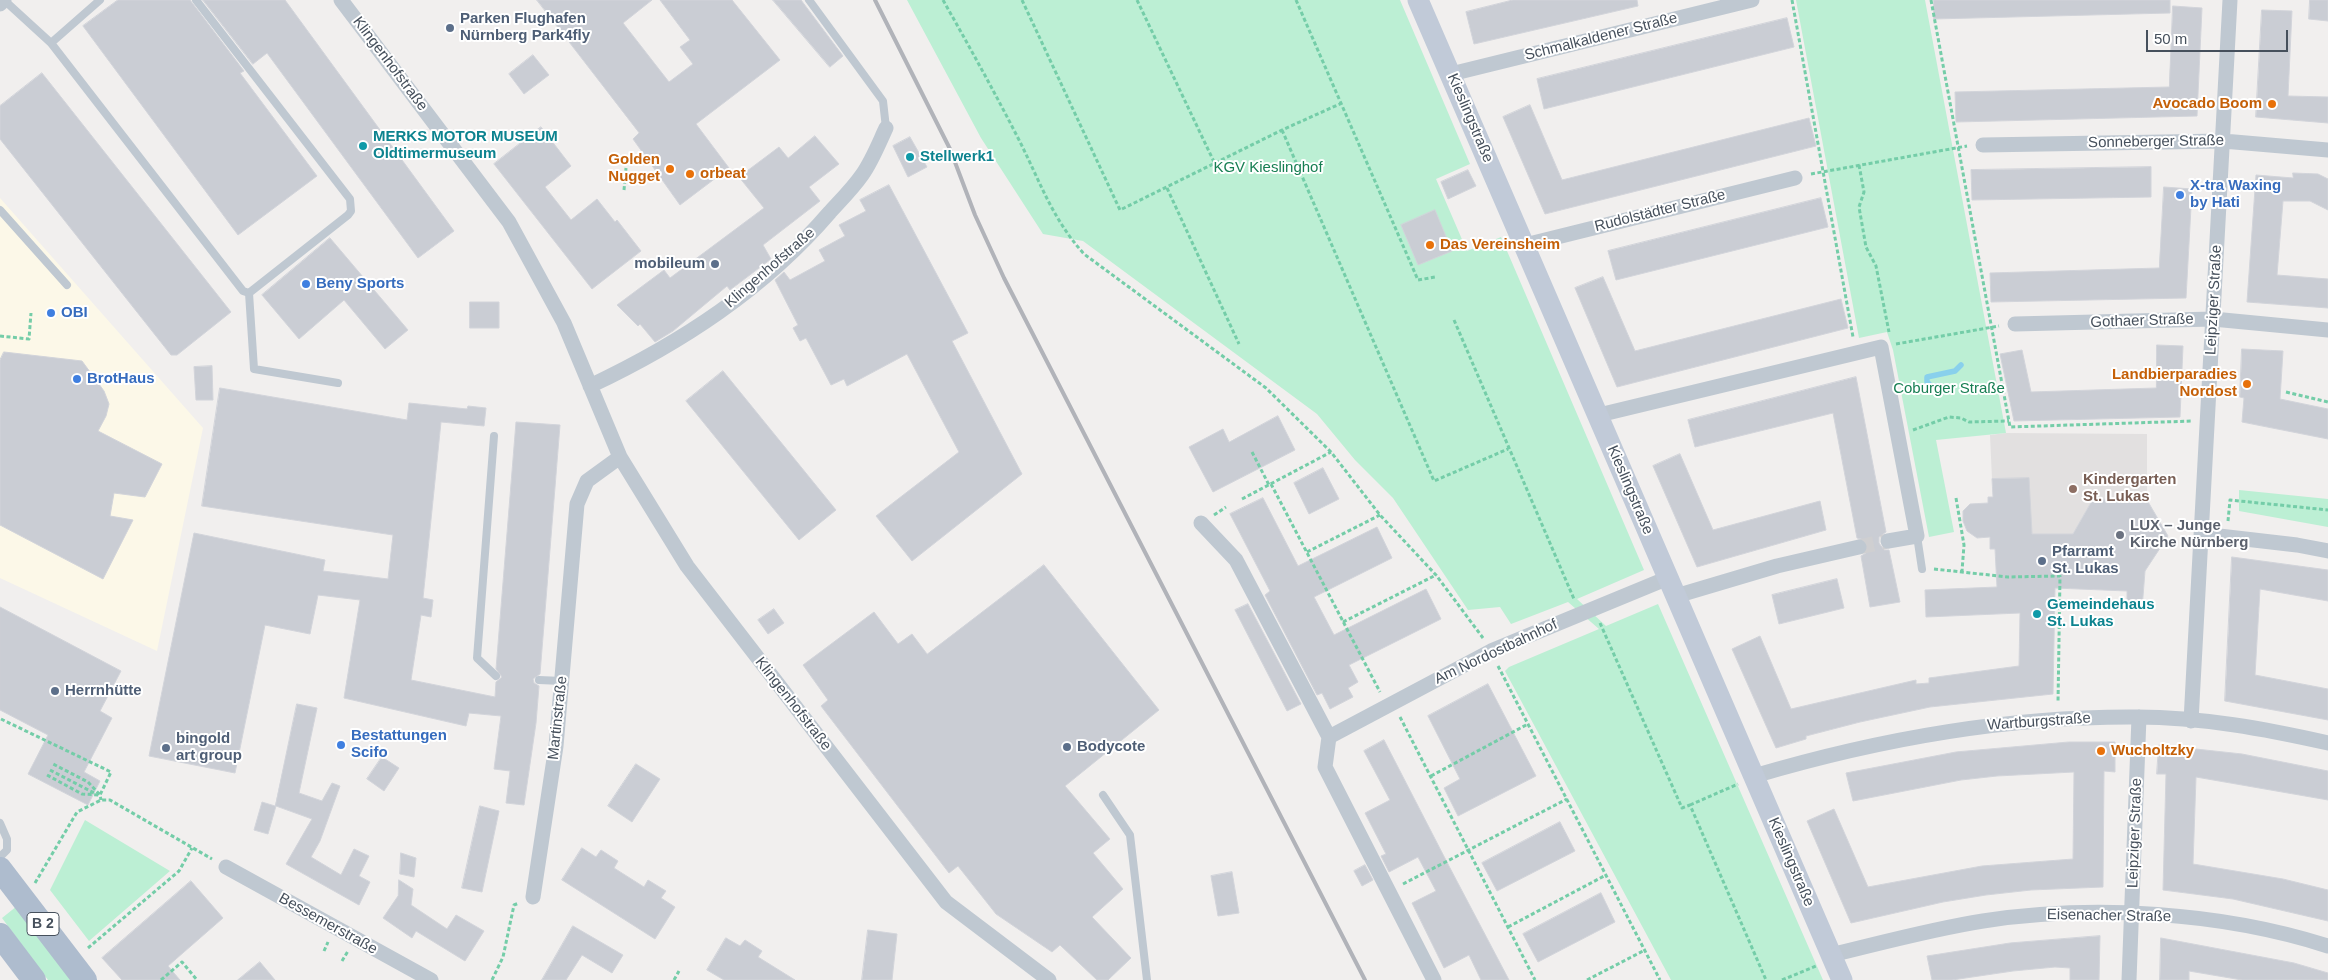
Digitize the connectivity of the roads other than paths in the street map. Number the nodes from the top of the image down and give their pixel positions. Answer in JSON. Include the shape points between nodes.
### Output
{"nodes":[{"id":1,"x":4,"y":0,"type":"edge"},
{"id":2,"x":100,"y":0,"type":"edge"},
{"id":3,"x":196,"y":0,"type":"edge"},
{"id":4,"x":341,"y":0,"type":"edge"},
{"id":5,"x":809,"y":0,"type":"edge"},
{"id":6,"x":1418,"y":0,"type":"edge"},
{"id":7,"x":1752,"y":0,"type":"edge"},
{"id":8,"x":2230,"y":0,"type":"edge"},
{"id":9,"x":0,"y":4,"type":"edge"},
{"id":10,"x":51,"y":42,"type":"junction"},
{"id":11,"x":1451,"y":74,"type":"junction"},
{"id":12,"x":886,"y":128,"type":"joint"},
{"id":13,"x":2223,"y":141,"type":"junction"},
{"id":14,"x":1983,"y":145,"type":"road end"},
{"id":15,"x":2328,"y":150,"type":"edge"},
{"id":16,"x":1795,"y":178,"type":"dead end"},
{"id":17,"x":0,"y":210,"type":"edge"},
{"id":18,"x":1525,"y":245,"type":"junction"},
{"id":19,"x":67,"y":285,"type":"dead end"},
{"id":20,"x":249,"y":293,"type":"junction"},
{"id":21,"x":2213,"y":319,"type":"junction"},
{"id":22,"x":2015,"y":324,"type":"road end"},
{"id":23,"x":2328,"y":330,"type":"edge"},
{"id":24,"x":338,"y":383,"type":"dead end"},
{"id":25,"x":590,"y":386,"type":"junction"},
{"id":26,"x":1598,"y":415,"type":"junction"},
{"id":27,"x":494,"y":436,"type":"dead end"},
{"id":28,"x":620,"y":458,"type":"junction"},
{"id":29,"x":1202,"y":523,"type":"dead end"},
{"id":30,"x":2202,"y":534,"type":"junction"},
{"id":31,"x":1917,"y":536,"type":"junction"},
{"id":32,"x":1888,"y":541,"type":"tunnel mouth"},
{"id":33,"x":1859,"y":547,"type":"tunnel mouth"},
{"id":34,"x":2328,"y":551,"type":"edge"},
{"id":35,"x":1922,"y":569,"type":"road end"},
{"id":36,"x":1672,"y":587,"type":"junction"},
{"id":37,"x":496,"y":676,"type":"dead end"},
{"id":38,"x":539,"y":680,"type":"dead end"},
{"id":39,"x":562,"y":682,"type":"junction"},
{"id":40,"x":2139,"y":717,"type":"junction"},
{"id":41,"x":2191,"y":721,"type":"junction"},
{"id":42,"x":1329,"y":737,"type":"junction"},
{"id":43,"x":2328,"y":743,"type":"edge"},
{"id":44,"x":1754,"y":776,"type":"junction"},
{"id":45,"x":1103,"y":794,"type":"dead end"},
{"id":46,"x":0,"y":823,"type":"edge"},
{"id":47,"x":0,"y":857,"type":"edge"},
{"id":48,"x":226,"y":867,"type":"road end"},
{"id":49,"x":0,"y":869,"type":"edge"},
{"id":50,"x":533,"y":897,"type":"road end"},
{"id":51,"x":2132,"y":914,"type":"junction"},
{"id":52,"x":3,"y":945,"type":"edge"},
{"id":53,"x":2328,"y":946,"type":"edge"},
{"id":54,"x":1823,"y":960,"type":"junction"},
{"id":55,"x":34,"y":980,"type":"edge"},
{"id":56,"x":85,"y":980,"type":"edge"},
{"id":57,"x":431,"y":980,"type":"edge"},
{"id":58,"x":1049,"y":980,"type":"edge"},
{"id":59,"x":1147,"y":980,"type":"edge"},
{"id":60,"x":1434,"y":980,"type":"edge"},
{"id":61,"x":1842,"y":980,"type":"edge"},
{"id":62,"x":2129,"y":980,"type":"edge"}],
"edges":[{"from":1,"to":9,"type":"street"},
{"from":1,"to":10,"type":"lane"},
{"from":2,"to":10,"type":"lane"},
{"from":3,"to":20,"type":"lane","via":[[350,199],[348,215]]},
{"from":4,"to":25,"type":"street","name":"Klingenhofstraße","via":[[509,222],[564,323]]},
{"from":5,"to":12,"type":"lane","name":"Klingenhofstraße","via":[[883,101]]},
{"from":6,"to":11,"type":"street","name":"Kieslingstraße"},
{"from":7,"to":11,"type":"street","name":"Schmalkaldener Straße"},
{"from":8,"to":13,"type":"street","name":"Leipziger Straße"},
{"from":10,"to":20,"type":"lane","via":[[243,291]]},
{"from":11,"to":18,"type":"street","name":"Kieslingstraße"},
{"from":12,"to":25,"type":"street","name":"Klingenhofstraße","via":[[856,182],[805,242],[738,300],[639,363]]},
{"from":13,"to":14,"type":"street","name":"Sonneberger Straße"},
{"from":13,"to":15,"type":"street","name":"Sonneberger Straße"},
{"from":13,"to":21,"type":"street","name":"Leipziger Straße"},
{"from":16,"to":18,"type":"street","name":"Rudolstädter Straße"},
{"from":17,"to":19,"type":"lane"},
{"from":18,"to":26,"type":"street","name":"Kieslingstraße"},
{"from":20,"to":24,"type":"lane","via":[[254,369]]},
{"from":21,"to":22,"type":"street","name":"Gothaer Straße"},
{"from":21,"to":23,"type":"street","name":"Gothaer Straße"},
{"from":21,"to":30,"type":"street","name":"Leipziger Straße"},
{"from":25,"to":28,"type":"street","name":"Klingenhofstraße"},
{"from":26,"to":31,"type":"street","via":[[1886,346]]},
{"from":26,"to":36,"type":"street","name":"Kieslingstraße"},
{"from":27,"to":37,"type":"lane","via":[[477,658]]},
{"from":28,"to":39,"type":"street","name":"Martinstraße","via":[[587,481],[577,504]]},
{"from":28,"to":58,"type":"street","name":"Klingenhofstraße","via":[[687,566],[946,902]]},
{"from":29,"to":42,"type":"street","via":[[1236,560]]},
{"from":30,"to":34,"type":"street"},
{"from":30,"to":41,"type":"street","name":"Leipziger Straße"},
{"from":31,"to":32,"type":"street"},
{"from":31,"to":35,"type":"lane"},
{"from":33,"to":36,"type":"street"},
{"from":36,"to":42,"type":"street","name":"Am Nordostbahnhof","via":[[1587,610],[1491,651]]},
{"from":36,"to":44,"type":"street","name":"Kieslingstraße"},
{"from":38,"to":39,"type":"lane"},
{"from":39,"to":50,"type":"street","name":"Martinstraße","via":[[556,746]]},
{"from":40,"to":41,"type":"street","name":"Wartburgstraße"},
{"from":40,"to":44,"type":"street","name":"Wartburgstraße","via":[[2057,718],[1991,725],[1824,755]]},
{"from":40,"to":51,"type":"street","name":"Leipziger Straße"},
{"from":41,"to":43,"type":"street","name":"Wartburgstraße","via":[[2282,732]]},
{"from":42,"to":60,"type":"street","via":[[1325,767]]},
{"from":44,"to":54,"type":"street","name":"Kieslingstraße"},
{"from":45,"to":59,"type":"lane","via":[[1130,835]]},
{"from":46,"to":47,"type":"lane","via":[[7,850]]},
{"from":48,"to":57,"type":"street","name":"Bessemerstraße"},
{"from":49,"to":56,"type":"main road","number":"B 2"},
{"from":51,"to":53,"type":"street","name":"Eisenacher Straße","via":[[2227,922]]},
{"from":51,"to":54,"type":"street","name":"Eisenacher Straße","via":[[2061,913],[1983,921]]},
{"from":51,"to":62,"type":"street","name":"Leipziger Straße"},
{"from":52,"to":55,"type":"main road","number":"B 2"},
{"from":54,"to":61,"type":"street","name":"Kieslingstraße"}]}
